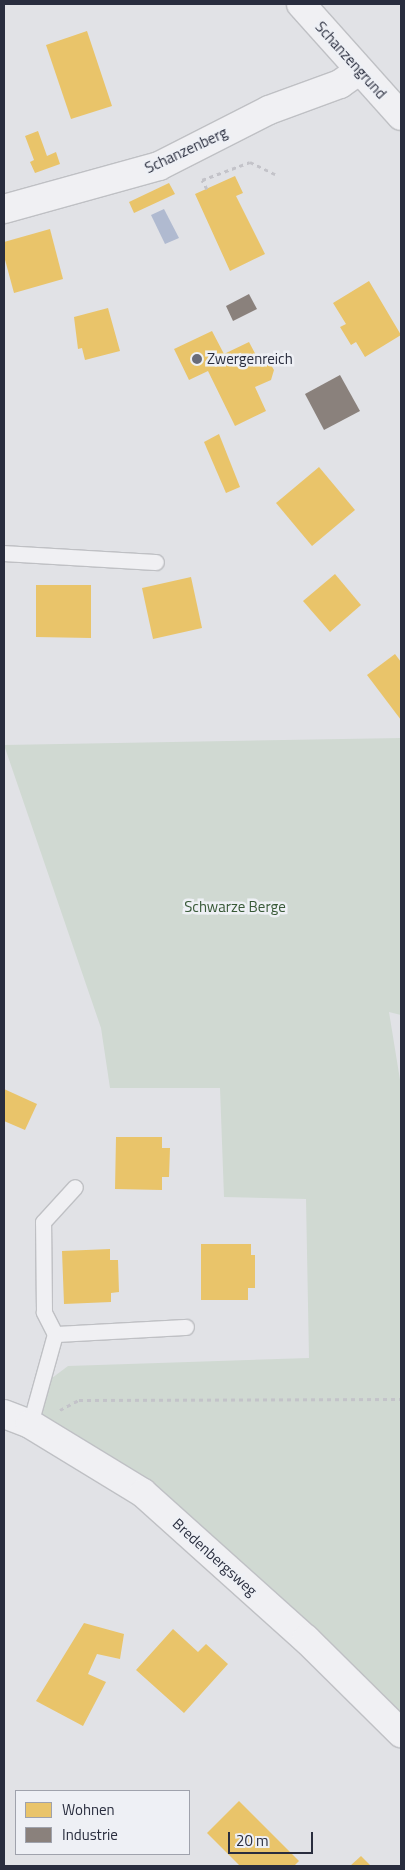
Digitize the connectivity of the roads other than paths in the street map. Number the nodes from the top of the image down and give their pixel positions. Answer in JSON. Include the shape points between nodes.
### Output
{"nodes":[{"id":1,"x":300,"y":4,"type":"edge"},
{"id":2,"x":360,"y":70,"type":"junction"},
{"id":3,"x":401,"y":116,"type":"edge"},
{"id":4,"x":4,"y":209,"type":"edge"},
{"id":5,"x":4,"y":553,"type":"edge"},
{"id":6,"x":156,"y":562,"type":"dead end"},
{"id":7,"x":75,"y":1187,"type":"dead end"},
{"id":8,"x":186,"y":1327,"type":"dead end"},
{"id":9,"x":55,"y":1334,"type":"junction"},
{"id":10,"x":4,"y":1414,"type":"edge"},
{"id":11,"x":30,"y":1424,"type":"junction"},
{"id":12,"x":401,"y":1733,"type":"edge"}],
"edges":[{"from":1,"to":2,"type":"street","name":"Schanzengrund"},
{"from":2,"to":3,"type":"street","name":"Schanzengrund"},
{"from":2,"to":4,"type":"street","name":"Schanzenberg","via":[[340,84],[269,110],[159,166]]},
{"from":5,"to":6,"type":"lane"},
{"from":7,"to":9,"type":"lane","via":[[43,1222],[44,1312]]},
{"from":8,"to":9,"type":"lane"},
{"from":9,"to":11,"type":"lane"},
{"from":10,"to":11,"type":"street","name":"Bredenbergsweg"},
{"from":11,"to":12,"type":"street","name":"Bredenbergsweg","via":[[143,1493],[306,1639]]}]}
